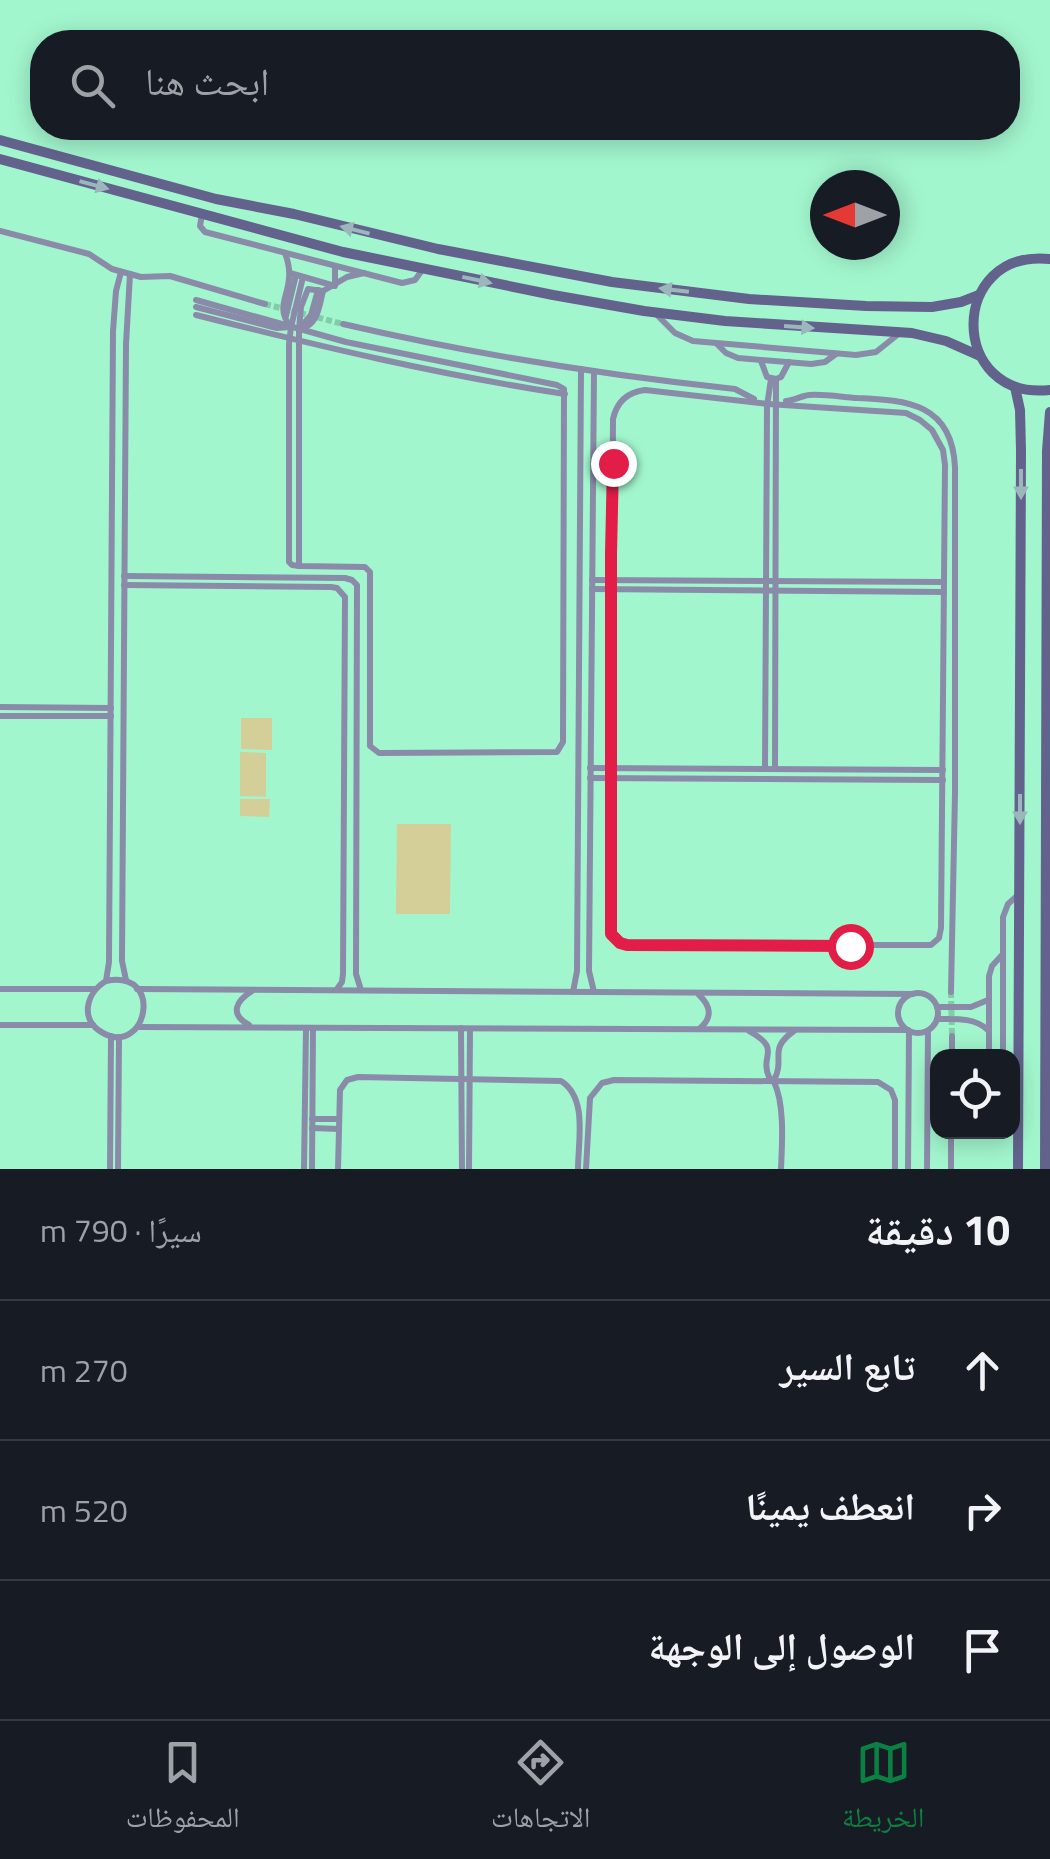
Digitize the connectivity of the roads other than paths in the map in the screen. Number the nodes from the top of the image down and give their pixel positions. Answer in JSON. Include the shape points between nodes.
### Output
{"nodes":[{"id":1,"x":0,"y":140,"type":"edge"},
{"id":2,"x":0,"y":160,"type":"edge"},
{"id":3,"x":202,"y":214,"type":"junction"},
{"id":4,"x":0,"y":231,"type":"edge"},
{"id":5,"x":285,"y":253,"type":"junction"},
{"id":6,"x":1050,"y":260,"type":"edge"},
{"id":7,"x":335,"y":266,"type":"junction"},
{"id":8,"x":423,"y":269,"type":"junction"},
{"id":9,"x":125,"y":273,"type":"junction"},
{"id":10,"x":364,"y":273,"type":"junction"},
{"id":11,"x":296,"y":275,"type":"junction"},
{"id":12,"x":336,"y":286,"type":"junction"},
{"id":13,"x":320,"y":290,"type":"junction"},
{"id":14,"x":979,"y":295,"type":"junction"},
{"id":15,"x":266,"y":304,"type":"tunnel mouth"},
{"id":16,"x":655,"y":312,"type":"junction"},
{"id":17,"x":114,"y":320,"type":"junction"},
{"id":18,"x":126,"y":320,"type":"junction"},
{"id":19,"x":343,"y":324,"type":"tunnel mouth"},
{"id":20,"x":295,"y":328,"type":"junction"},
{"id":21,"x":900,"y":332,"type":"junction"},
{"id":22,"x":321,"y":335,"type":"junction"},
{"id":23,"x":289,"y":338,"type":"junction"},
{"id":24,"x":299,"y":340,"type":"junction"},
{"id":25,"x":716,"y":344,"type":"junction"},
{"id":26,"x":318,"y":345,"type":"junction"},
{"id":27,"x":836,"y":354,"type":"junction"},
{"id":28,"x":980,"y":356,"type":"junction"},
{"id":29,"x":760,"y":360,"type":"junction"},
{"id":30,"x":790,"y":362,"type":"junction"},
{"id":31,"x":581,"y":369,"type":"junction"},
{"id":32,"x":594,"y":371,"type":"junction"},
{"id":33,"x":509,"y":375,"type":"junction"},
{"id":34,"x":773,"y":379,"type":"junction"},
{"id":35,"x":506,"y":385,"type":"junction"},
{"id":36,"x":1015,"y":387,"type":"junction"},
{"id":37,"x":1050,"y":390,"type":"edge"},
{"id":38,"x":565,"y":394,"type":"junction"},
{"id":39,"x":772,"y":402,"type":"junction"},
{"id":40,"x":1050,"y":412,"type":"edge"},
{"id":41,"x":580,"y":473,"type":"junction"},
{"id":42,"x":593,"y":473,"type":"junction"},
{"id":43,"x":112,"y":500,"type":"junction"},
{"id":44,"x":125,"y":500,"type":"junction"},
{"id":45,"x":299,"y":566,"type":"junction"},
{"id":46,"x":592,"y":580,"type":"junction"},
{"id":47,"x":124,"y":581,"type":"junction"},
{"id":48,"x":355,"y":582,"type":"junction"},
{"id":49,"x":944,"y":582,"type":"junction"},
{"id":50,"x":612,"y":584,"type":"junction"},
{"id":51,"x":773,"y":584,"type":"junction"},
{"id":52,"x":592,"y":589,"type":"junction"},
{"id":53,"x":766,"y":590,"type":"junction"},
{"id":54,"x":342,"y":592,"type":"junction"},
{"id":55,"x":944,"y":592,"type":"junction"},
{"id":56,"x":345,"y":622,"type":"junction"},
{"id":57,"x":358,"y":622,"type":"junction"},
{"id":58,"x":112,"y":631,"type":"junction"},
{"id":59,"x":124,"y":631,"type":"junction"},
{"id":60,"x":578,"y":690,"type":"junction"},
{"id":61,"x":591,"y":690,"type":"junction"},
{"id":62,"x":0,"y":707,"type":"edge"},
{"id":63,"x":111,"y":712,"type":"junction"},
{"id":64,"x":0,"y":716,"type":"edge"},
{"id":65,"x":590,"y":768,"type":"junction"},
{"id":66,"x":611,"y":768,"type":"junction"},
{"id":67,"x":765,"y":769,"type":"junction"},
{"id":68,"x":775,"y":769,"type":"junction"},
{"id":69,"x":870,"y":775,"type":"junction"},
{"id":70,"x":943,"y":775,"type":"junction"},
{"id":71,"x":590,"y":778,"type":"junction"},
{"id":72,"x":611,"y":778,"type":"junction"},
{"id":73,"x":578,"y":876,"type":"junction"},
{"id":74,"x":590,"y":876,"type":"junction"},
{"id":75,"x":110,"y":877,"type":"junction"},
{"id":76,"x":122,"y":877,"type":"junction"},
{"id":77,"x":1019,"y":894,"type":"junction"},
{"id":78,"x":344,"y":906,"type":"junction"},
{"id":79,"x":356,"y":906,"type":"junction"},
{"id":80,"x":1003,"y":954,"type":"junction"},
{"id":81,"x":106,"y":981,"type":"junction"},
{"id":82,"x":127,"y":982,"type":"junction"},
{"id":83,"x":0,"y":989,"type":"edge"},
{"id":84,"x":95,"y":989,"type":"junction"},
{"id":85,"x":138,"y":989,"type":"junction"},
{"id":86,"x":252,"y":990,"type":"junction"},
{"id":87,"x":335,"y":990,"type":"junction"},
{"id":88,"x":362,"y":990,"type":"junction"},
{"id":89,"x":572,"y":992,"type":"junction"},
{"id":90,"x":594,"y":992,"type":"junction"},
{"id":91,"x":951,"y":992,"type":"tunnel mouth"},
{"id":92,"x":696,"y":993,"type":"junction"},
{"id":93,"x":913,"y":994,"type":"junction"},
{"id":94,"x":989,"y":1000,"type":"junction"},
{"id":95,"x":971,"y":1007,"type":"junction"},
{"id":96,"x":937,"y":1008,"type":"junction"},
{"id":97,"x":937,"y":1019,"type":"junction"},
{"id":98,"x":970,"y":1020,"type":"junction"},
{"id":99,"x":0,"y":1025,"type":"edge"},
{"id":100,"x":93,"y":1025,"type":"junction"},
{"id":101,"x":138,"y":1027,"type":"junction"},
{"id":102,"x":253,"y":1027,"type":"junction"},
{"id":103,"x":309,"y":1028,"type":"junction"},
{"id":104,"x":466,"y":1028,"type":"junction"},
{"id":105,"x":698,"y":1030,"type":"junction"},
{"id":106,"x":748,"y":1030,"type":"junction"},
{"id":107,"x":928,"y":1030,"type":"junction"},
{"id":108,"x":794,"y":1031,"type":"junction"},
{"id":109,"x":909,"y":1031,"type":"junction"},
{"id":110,"x":989,"y":1032,"type":"junction"},
{"id":111,"x":115,"y":1036,"type":"junction"},
{"id":112,"x":952,"y":1036,"type":"tunnel mouth"},
{"id":113,"x":952,"y":1049,"type":"edge"},
{"id":114,"x":989,"y":1049,"type":"edge"},
{"id":115,"x":1003,"y":1049,"type":"edge"},
{"id":116,"x":768,"y":1056,"type":"junction"},
{"id":117,"x":778,"y":1056,"type":"junction"},
{"id":118,"x":466,"y":1079,"type":"junction"},
{"id":119,"x":773,"y":1080,"type":"junction"},
{"id":120,"x":312,"y":1124,"type":"junction"},
{"id":121,"x":339,"y":1124,"type":"junction"},
{"id":122,"x":951,"y":1139,"type":"edge"},
{"id":123,"x":1015,"y":1139,"type":"edge"},
{"id":124,"x":1018,"y":1143,"type":"junction"},
{"id":125,"x":114,"y":1169,"type":"edge"},
{"id":126,"x":304,"y":1169,"type":"edge"},
{"id":127,"x":312,"y":1169,"type":"edge"},
{"id":128,"x":338,"y":1169,"type":"edge"},
{"id":129,"x":466,"y":1169,"type":"edge"},
{"id":130,"x":578,"y":1169,"type":"edge"},
{"id":131,"x":586,"y":1169,"type":"edge"},
{"id":132,"x":782,"y":1169,"type":"edge"},
{"id":133,"x":895,"y":1169,"type":"edge"},
{"id":134,"x":908,"y":1169,"type":"edge"},
{"id":135,"x":926,"y":1169,"type":"edge"},
{"id":136,"x":951,"y":1169,"type":"edge"},
{"id":137,"x":1018,"y":1169,"type":"edge"},
{"id":138,"x":1045,"y":1169,"type":"edge"}],
"edges":[{"from":14,"to":1,"type":"main road","one_way":true,"via":[[932,307],[830,305],[612,282],[216,198]]},
{"from":2,"to":3,"type":"main road","one_way":true},
{"from":3,"to":5,"type":"street","via":[[204,231]]},
{"from":3,"to":8,"type":"main road"},
{"from":4,"to":9,"type":"street","via":[[85,253]]},
{"from":5,"to":7,"type":"street"},
{"from":5,"to":11,"type":"street"},
{"from":6,"to":14,"type":"main road","via":[[1006,267]]},
{"from":7,"to":10,"type":"street"},
{"from":7,"to":12,"type":"street"},
{"from":8,"to":10,"type":"street","via":[[405,284]]},
{"from":8,"to":16,"type":"main road","one_way":true},
{"from":9,"to":15,"type":"street","via":[[170,276]]},
{"from":9,"to":17,"type":"street"},
{"from":9,"to":18,"type":"street"},
{"from":10,"to":12,"type":"street"},
{"from":11,"to":12,"type":"street"},
{"from":11,"to":20,"type":"street"},
{"from":11,"to":20,"type":"street","via":[[282,310]]},
{"from":12,"to":13,"type":"street"},
{"from":13,"to":20,"type":"street","via":[[315,320]]},
{"from":13,"to":20,"type":"street","via":[[306,291]]},
{"from":14,"to":28,"type":"main road","via":[[972,326]]},
{"from":16,"to":21,"type":"main road","one_way":true},
{"from":16,"to":25,"type":"street","via":[[685,338]]},
{"from":17,"to":18,"type":"street"},
{"from":17,"to":43,"type":"street"},
{"from":18,"to":44,"type":"street"},
{"from":19,"to":31,"type":"street"},
{"from":20,"to":22,"type":"street"},
{"from":20,"to":23,"type":"street"},
{"from":20,"to":23,"type":"street","via":[[196,308]]},
{"from":20,"to":24,"type":"street"},
{"from":21,"to":27,"type":"street","via":[[880,350]]},
{"from":21,"to":28,"type":"main road"},
{"from":22,"to":26,"type":"street"},
{"from":22,"to":33,"type":"street"},
{"from":23,"to":24,"type":"street"},
{"from":23,"to":45,"type":"street","via":[[289,560]]},
{"from":24,"to":26,"type":"street"},
{"from":24,"to":45,"type":"street"},
{"from":25,"to":27,"type":"street"},
{"from":25,"to":29,"type":"street","via":[[734,357]]},
{"from":26,"to":35,"type":"street"},
{"from":27,"to":30,"type":"street","via":[[820,364]]},
{"from":28,"to":36,"type":"main road"},
{"from":29,"to":30,"type":"street"},
{"from":29,"to":34,"type":"street"},
{"from":30,"to":34,"type":"street"},
{"from":31,"to":32,"type":"street"},
{"from":31,"to":41,"type":"street"},
{"from":32,"to":39,"type":"street","via":[[735,389]]},
{"from":32,"to":42,"type":"street"},
{"from":33,"to":35,"type":"street"},
{"from":33,"to":38,"type":"street","via":[[560,386]]},
{"from":34,"to":39,"type":"street"},
{"from":35,"to":38,"type":"street"},
{"from":36,"to":37,"type":"main road"},
{"from":36,"to":77,"type":"main road","one_way":true,"via":[[1021,437]]},
{"from":38,"to":45,"type":"street","via":[[557,752],[373,750],[370,572]]},
{"from":39,"to":49,"type":"street","via":[[896,412],[928,426],[944,458]]},
{"from":39,"to":50,"type":"street","via":[[645,390],[620,402],[613,423]]},
{"from":39,"to":51,"type":"street"},
{"from":39,"to":91,"type":"street","via":[[810,395],[907,402],[932,416],[952,448]]},
{"from":40,"to":138,"type":"main road"},
{"from":41,"to":42,"type":"street"},
{"from":41,"to":60,"type":"street"},
{"from":42,"to":46,"type":"street"},
{"from":43,"to":44,"type":"street"},
{"from":43,"to":58,"type":"street"},
{"from":44,"to":47,"type":"street"},
{"from":46,"to":50,"type":"street"},
{"from":46,"to":52,"type":"street"},
{"from":47,"to":48,"type":"street"},
{"from":47,"to":54,"type":"street"},
{"from":47,"to":59,"type":"street"},
{"from":48,"to":54,"type":"street"},
{"from":48,"to":57,"type":"street"},
{"from":49,"to":51,"type":"street"},
{"from":49,"to":55,"type":"street"},
{"from":50,"to":51,"type":"street"},
{"from":50,"to":52,"type":"street"},
{"from":50,"to":53,"type":"street"},
{"from":50,"to":66,"type":"street"},
{"from":51,"to":53,"type":"street"},
{"from":51,"to":55,"type":"street"},
{"from":51,"to":68,"type":"street"},
{"from":52,"to":61,"type":"street"},
{"from":53,"to":67,"type":"street"},
{"from":54,"to":56,"type":"street"},
{"from":55,"to":70,"type":"street"},
{"from":56,"to":57,"type":"street"},
{"from":56,"to":78,"type":"street"},
{"from":57,"to":79,"type":"street"},
{"from":58,"to":59,"type":"street"},
{"from":58,"to":63,"type":"street"},
{"from":59,"to":76,"type":"street"},
{"from":60,"to":61,"type":"street"},
{"from":60,"to":73,"type":"street"},
{"from":61,"to":65,"type":"street"},
{"from":62,"to":63,"type":"street"},
{"from":63,"to":64,"type":"street"},
{"from":63,"to":75,"type":"street"},
{"from":65,"to":66,"type":"street"},
{"from":65,"to":71,"type":"street"},
{"from":66,"to":67,"type":"street"},
{"from":66,"to":72,"type":"street"},
{"from":67,"to":68,"type":"street"},
{"from":68,"to":69,"type":"street"},
{"from":69,"to":70,"type":"street"},
{"from":69,"to":72,"type":"street"},
{"from":70,"to":72,"type":"street","via":[[940,935],[931,946],[904,947],[620,943],[610,929]]},
{"from":71,"to":72,"type":"street"},
{"from":71,"to":74,"type":"street"},
{"from":73,"to":74,"type":"street"},
{"from":73,"to":89,"type":"street"},
{"from":74,"to":90,"type":"street"},
{"from":75,"to":76,"type":"street"},
{"from":75,"to":81,"type":"street"},
{"from":76,"to":82,"type":"street"},
{"from":77,"to":80,"type":"street","via":[[1004,912]]},
{"from":77,"to":124,"type":"main road"},
{"from":78,"to":79,"type":"street"},
{"from":78,"to":87,"type":"street","via":[[343,978]]},
{"from":79,"to":88,"type":"street","via":[[356,978]]},
{"from":80,"to":94,"type":"street","via":[[990,970]]},
{"from":80,"to":115,"type":"street"},
{"from":81,"to":82,"type":"street"},
{"from":81,"to":84,"type":"street"},
{"from":82,"to":85,"type":"street"},
{"from":83,"to":84,"type":"street"},
{"from":84,"to":100,"type":"street","via":[[88,1006]]},
{"from":85,"to":86,"type":"street"},
{"from":85,"to":101,"type":"street","via":[[144,1012]]},
{"from":86,"to":87,"type":"street"},
{"from":86,"to":102,"type":"street","via":[[236,1009]]},
{"from":87,"to":88,"type":"street"},
{"from":88,"to":89,"type":"street"},
{"from":89,"to":90,"type":"street"},
{"from":90,"to":92,"type":"street"},
{"from":92,"to":93,"type":"street"},
{"from":92,"to":105,"type":"street","via":[[710,1013]]},
{"from":93,"to":96,"type":"street","via":[[928,996]]},
{"from":93,"to":109,"type":"street","via":[[899,1011]]},
{"from":94,"to":95,"type":"street"},
{"from":94,"to":110,"type":"street"},
{"from":95,"to":96,"type":"street"},
{"from":95,"to":98,"type":"street"},
{"from":96,"to":97,"type":"street"},
{"from":97,"to":98,"type":"street"},
{"from":97,"to":107,"type":"street"},
{"from":98,"to":110,"type":"street"},
{"from":99,"to":100,"type":"street"},
{"from":100,"to":111,"type":"street"},
{"from":101,"to":102,"type":"street"},
{"from":101,"to":111,"type":"street"},
{"from":102,"to":103,"type":"street"},
{"from":103,"to":104,"type":"street"},
{"from":103,"to":120,"type":"street"},
{"from":103,"to":126,"type":"street"},
{"from":104,"to":105,"type":"street"},
{"from":104,"to":118,"type":"street"},
{"from":105,"to":106,"type":"street"},
{"from":106,"to":108,"type":"street"},
{"from":106,"to":116,"type":"street","via":[[763,1040]]},
{"from":107,"to":109,"type":"street"},
{"from":107,"to":135,"type":"street"},
{"from":108,"to":109,"type":"street"},
{"from":108,"to":117,"type":"street","via":[[780,1043]]},
{"from":109,"to":134,"type":"street"},
{"from":110,"to":114,"type":"street"},
{"from":111,"to":125,"type":"street"},
{"from":112,"to":113,"type":"street"},
{"from":116,"to":117,"type":"street"},
{"from":116,"to":119,"type":"street"},
{"from":117,"to":119,"type":"street"},
{"from":118,"to":121,"type":"street","via":[[350,1078],[340,1090]]},
{"from":118,"to":129,"type":"street"},
{"from":118,"to":130,"type":"street","via":[[566,1084],[578,1105]]},
{"from":119,"to":131,"type":"street","via":[[602,1083],[590,1098]]},
{"from":119,"to":132,"type":"street"},
{"from":119,"to":133,"type":"street","via":[[888,1086],[896,1100]]},
{"from":120,"to":121,"type":"street"},
{"from":120,"to":127,"type":"street"},
{"from":121,"to":128,"type":"street"},
{"from":122,"to":136,"type":"street"},
{"from":123,"to":124,"type":"street"},
{"from":124,"to":137,"type":"main road"}]}
